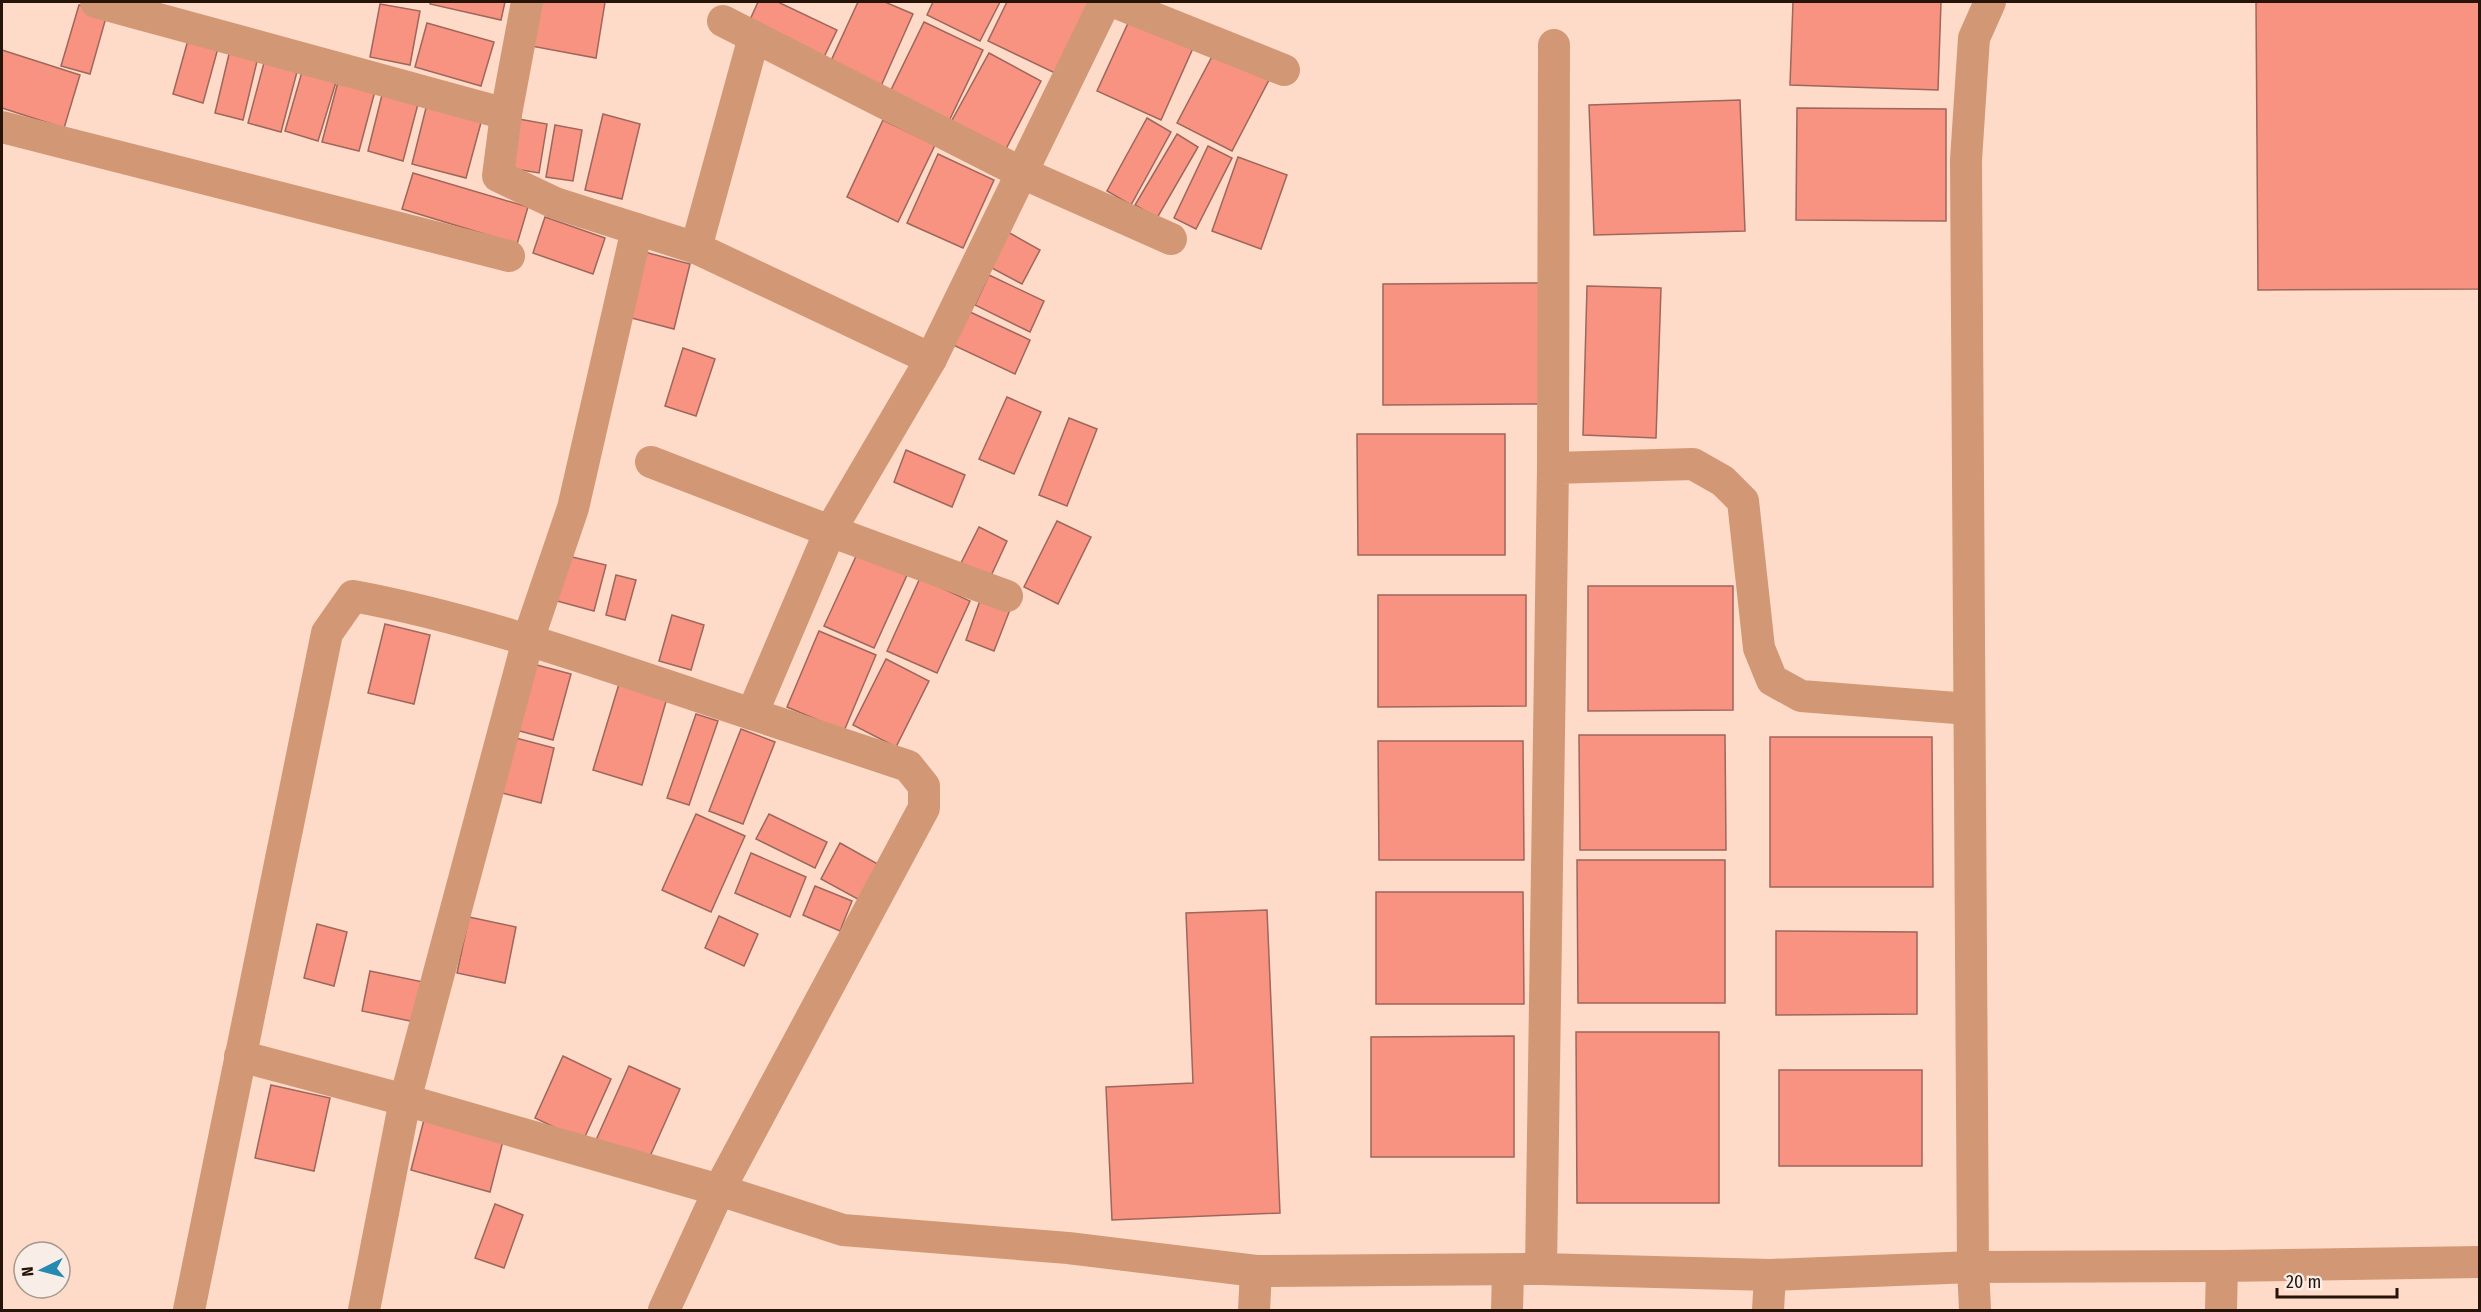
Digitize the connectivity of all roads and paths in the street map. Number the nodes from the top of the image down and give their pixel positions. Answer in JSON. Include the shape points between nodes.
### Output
{"nodes":[{"id":1,"x":96,"y":2,"type":"edge"},
{"id":2,"x":527,"y":2,"type":"edge"},
{"id":3,"x":1105,"y":2,"type":"edge"},
{"id":4,"x":1114,"y":2,"type":"edge"},
{"id":5,"x":1990,"y":2,"type":"edge"},
{"id":6,"x":723,"y":21,"type":"dead end"},
{"id":7,"x":754,"y":37,"type":"junction"},
{"id":8,"x":1554,"y":45,"type":"dead end"},
{"id":9,"x":1284,"y":70,"type":"dead end"},
{"id":10,"x":506,"y":114,"type":"junction"},
{"id":11,"x":2,"y":127,"type":"edge"},
{"id":12,"x":1022,"y":173,"type":"junction"},
{"id":13,"x":637,"y":229,"type":"junction"},
{"id":14,"x":1171,"y":239,"type":"dead end"},
{"id":15,"x":696,"y":249,"type":"junction"},
{"id":16,"x":509,"y":256,"type":"dead end"},
{"id":17,"x":931,"y":359,"type":"junction"},
{"id":18,"x":651,"y":462,"type":"dead end"},
{"id":19,"x":1553,"y":468,"type":"junction"},
{"id":20,"x":830,"y":531,"type":"junction"},
{"id":21,"x":1007,"y":596,"type":"dead end"},
{"id":22,"x":528,"y":640,"type":"junction"},
{"id":23,"x":1969,"y":709,"type":"junction"},
{"id":24,"x":752,"y":714,"type":"junction"},
{"id":25,"x":240,"y":1056,"type":"junction"},
{"id":26,"x":405,"y":1100,"type":"junction"},
{"id":27,"x":719,"y":1190,"type":"junction"},
{"id":28,"x":2480,"y":1262,"type":"edge"},
{"id":29,"x":2222,"y":1266,"type":"junction"},
{"id":30,"x":1973,"y":1267,"type":"junction"},
{"id":31,"x":1508,"y":1269,"type":"junction"},
{"id":32,"x":1541,"y":1269,"type":"junction"},
{"id":33,"x":1256,"y":1270,"type":"junction"},
{"id":34,"x":1770,"y":1275,"type":"junction"},
{"id":35,"x":189,"y":1311,"type":"edge"},
{"id":36,"x":364,"y":1311,"type":"edge"},
{"id":37,"x":664,"y":1311,"type":"edge"},
{"id":38,"x":1254,"y":1311,"type":"edge"},
{"id":39,"x":1507,"y":1311,"type":"edge"},
{"id":40,"x":1768,"y":1311,"type":"edge"},
{"id":41,"x":1975,"y":1311,"type":"edge"},
{"id":42,"x":2221,"y":1311,"type":"edge"}],
"edges":[{"from":1,"to":10,"type":"street"},
{"from":2,"to":10,"type":"street"},
{"from":3,"to":12,"type":"street"},
{"from":4,"to":9,"type":"street"},
{"from":5,"to":23,"type":"street","via":[[1974,38],[1966,160]]},
{"from":6,"to":7,"type":"street"},
{"from":7,"to":12,"type":"street"},
{"from":7,"to":15,"type":"street"},
{"from":8,"to":19,"type":"street"},
{"from":10,"to":13,"type":"street","via":[[498,176],[555,203]]},
{"from":11,"to":16,"type":"street"},
{"from":12,"to":14,"type":"street"},
{"from":12,"to":17,"type":"street"},
{"from":13,"to":15,"type":"street"},
{"from":13,"to":22,"type":"street","via":[[573,508]]},
{"from":15,"to":17,"type":"street"},
{"from":17,"to":20,"type":"street"},
{"from":18,"to":20,"type":"street"},
{"from":19,"to":23,"type":"street","via":[[1693,464],[1723,481],[1743,501],[1759,648],[1772,680],[1801,696]]},
{"from":19,"to":32,"type":"street"},
{"from":20,"to":21,"type":"street"},
{"from":20,"to":24,"type":"street"},
{"from":22,"to":24,"type":"street"},
{"from":22,"to":25,"type":"street","via":[[409,606],[353,596],[327,633]]},
{"from":22,"to":26,"type":"street"},
{"from":23,"to":30,"type":"street"},
{"from":24,"to":27,"type":"street","via":[[908,765],[924,786],[924,808]]},
{"from":25,"to":26,"type":"street"},
{"from":25,"to":35,"type":"street"},
{"from":26,"to":27,"type":"street"},
{"from":26,"to":36,"type":"street"},
{"from":27,"to":33,"type":"street","via":[[843,1230],[1068,1248]]},
{"from":27,"to":37,"type":"street"},
{"from":28,"to":29,"type":"street"},
{"from":29,"to":30,"type":"street"},
{"from":29,"to":42,"type":"street"},
{"from":30,"to":34,"type":"street"},
{"from":30,"to":41,"type":"street"},
{"from":31,"to":32,"type":"street"},
{"from":31,"to":33,"type":"street"},
{"from":31,"to":39,"type":"street"},
{"from":32,"to":34,"type":"street"},
{"from":33,"to":38,"type":"street"},
{"from":34,"to":40,"type":"street"}]}
